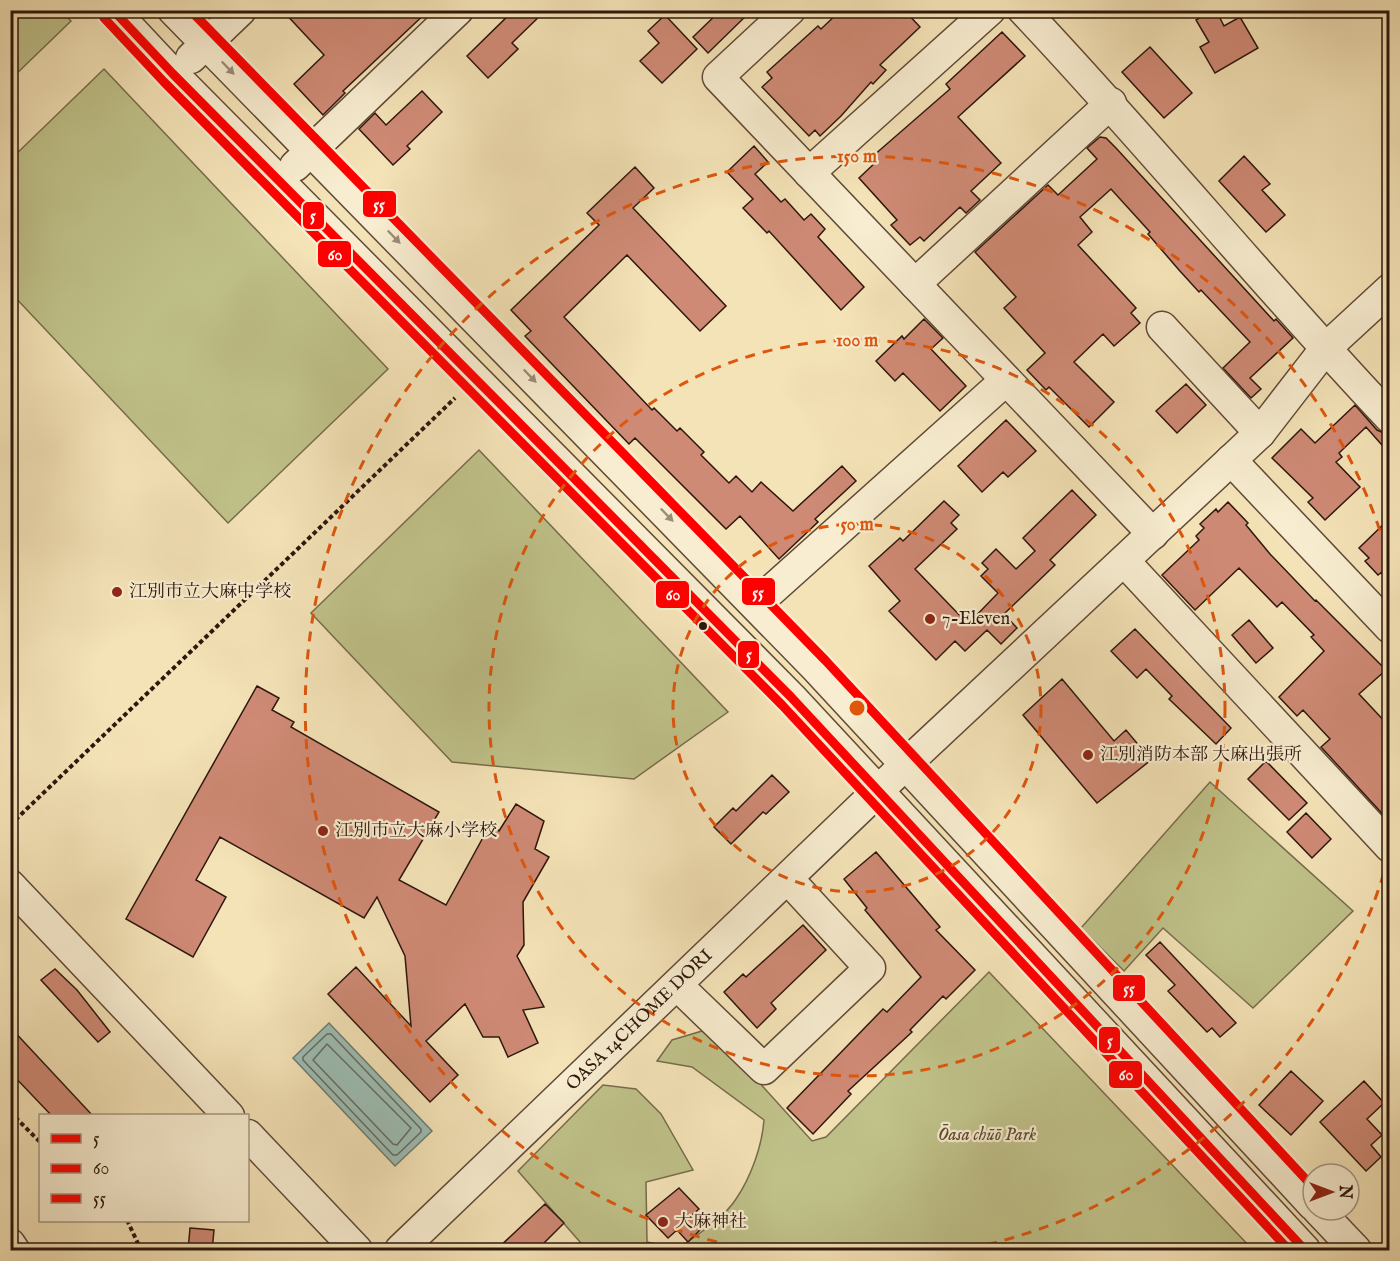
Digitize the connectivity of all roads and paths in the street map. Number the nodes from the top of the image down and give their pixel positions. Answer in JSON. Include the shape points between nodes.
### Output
{"nodes":[{"id":1,"x":113,"y":10,"type":"edge"},
{"id":2,"x":173,"y":10,"type":"edge"},
{"id":3,"x":241,"y":10,"type":"edge"},
{"id":4,"x":458,"y":10,"type":"edge"},
{"id":5,"x":789,"y":10,"type":"edge"},
{"id":6,"x":990,"y":10,"type":"edge"},
{"id":7,"x":1023,"y":10,"type":"edge"},
{"id":8,"x":206,"y":44,"type":"junction"},
{"id":9,"x":173,"y":74,"type":"junction"},
{"id":10,"x":1111,"y":103,"type":"junction"},
{"id":11,"x":310,"y":152,"type":"junction"},
{"id":12,"x":809,"y":173,"type":"junction"},
{"id":13,"x":279,"y":181,"type":"junction"},
{"id":14,"x":915,"y":284,"type":"junction"},
{"id":15,"x":1389,"y":289,"type":"edge"},
{"id":16,"x":1162,"y":327,"type":"dead end"},
{"id":17,"x":1325,"y":349,"type":"junction"},
{"id":18,"x":475,"y":378,"type":"junction"},
{"id":19,"x":1006,"y":380,"type":"junction"},
{"id":20,"x":1389,"y":418,"type":"edge"},
{"id":21,"x":1260,"y":433,"type":"junction"},
{"id":22,"x":1231,"y":460,"type":"junction"},
{"id":23,"x":1153,"y":534,"type":"junction"},
{"id":24,"x":1124,"y":561,"type":"junction"},
{"id":25,"x":755,"y":605,"type":"junction"},
{"id":26,"x":1389,"y":628,"type":"edge"},
{"id":27,"x":906,"y":764,"type":"junction"},
{"id":28,"x":879,"y":792,"type":"junction"},
{"id":29,"x":10,"y":825,"type":"edge"},
{"id":30,"x":1389,"y":847,"type":"edge"},
{"id":31,"x":788,"y":879,"type":"junction"},
{"id":32,"x":12,"y":890,"type":"edge"},
{"id":33,"x":677,"y":985,"type":"junction"},
{"id":34,"x":10,"y":1113,"type":"edge"},
{"id":35,"x":227,"y":1114,"type":"edge"},
{"id":36,"x":249,"y":1136,"type":"edge"},
{"id":37,"x":39,"y":1141,"type":"edge"},
{"id":38,"x":1301,"y":1192,"type":"edge"},
{"id":39,"x":127,"y":1222,"type":"edge"},
{"id":40,"x":1329,"y":1222,"type":"edge"},
{"id":41,"x":10,"y":1244,"type":"edge"},
{"id":42,"x":14,"y":1251,"type":"edge"},
{"id":43,"x":141,"y":1251,"type":"edge"},
{"id":44,"x":357,"y":1251,"type":"edge"},
{"id":45,"x":400,"y":1251,"type":"edge"},
{"id":46,"x":1305,"y":1251,"type":"edge"},
{"id":47,"x":1356,"y":1251,"type":"edge"}],
"edges":[{"from":1,"to":9,"type":"street"},
{"from":2,"to":8,"type":"street"},
{"from":3,"to":8,"type":"street"},
{"from":4,"to":11,"type":"street"},
{"from":5,"to":12,"type":"street","via":[[718,77]]},
{"from":6,"to":12,"type":"street"},
{"from":7,"to":10,"type":"street"},
{"from":8,"to":9,"type":"street"},
{"from":8,"to":11,"type":"street","one_way":true},
{"from":9,"to":13,"type":"street"},
{"from":10,"to":14,"type":"street"},
{"from":10,"to":17,"type":"street"},
{"from":11,"to":13,"type":"street"},
{"from":11,"to":25,"type":"street","one_way":true},
{"from":12,"to":14,"type":"street"},
{"from":13,"to":18,"type":"street"},
{"from":14,"to":19,"type":"street"},
{"from":15,"to":17,"type":"street","name":"OASA 14CHOME DORI"},
{"from":16,"to":21,"type":"street"},
{"from":17,"to":20,"type":"street"},
{"from":17,"to":21,"type":"street","name":"OASA 14CHOME DORI"},
{"from":18,"to":28,"type":"street","via":[[783,689]]},
{"from":18,"to":29,"type":"path"},
{"from":19,"to":23,"type":"street"},
{"from":19,"to":25,"type":"street"},
{"from":21,"to":22,"type":"street","name":"OASA 14CHOME DORI"},
{"from":22,"to":23,"type":"street","name":"OASA 14CHOME DORI"},
{"from":22,"to":26,"type":"street"},
{"from":23,"to":24,"type":"street","name":"OASA 14CHOME DORI"},
{"from":24,"to":27,"type":"street","name":"OASA 14CHOME DORI"},
{"from":24,"to":30,"type":"street"},
{"from":25,"to":27,"type":"street"},
{"from":27,"to":28,"type":"street","name":"OASA 14CHOME DORI"},
{"from":27,"to":38,"type":"street"},
{"from":28,"to":31,"type":"street","name":"OASA 14CHOME DORI"},
{"from":28,"to":46,"type":"street"},
{"from":31,"to":33,"type":"street","name":"OASA 14CHOME DORI"},
{"from":31,"to":33,"type":"street","via":[[870,968],[765,1069]]},
{"from":32,"to":35,"type":"street"},
{"from":33,"to":45,"type":"street","name":"OASA 14CHOME DORI"},
{"from":34,"to":37,"type":"path"},
{"from":36,"to":44,"type":"street"},
{"from":39,"to":43,"type":"path"},
{"from":40,"to":47,"type":"street"},
{"from":41,"to":42,"type":"street"}]}
